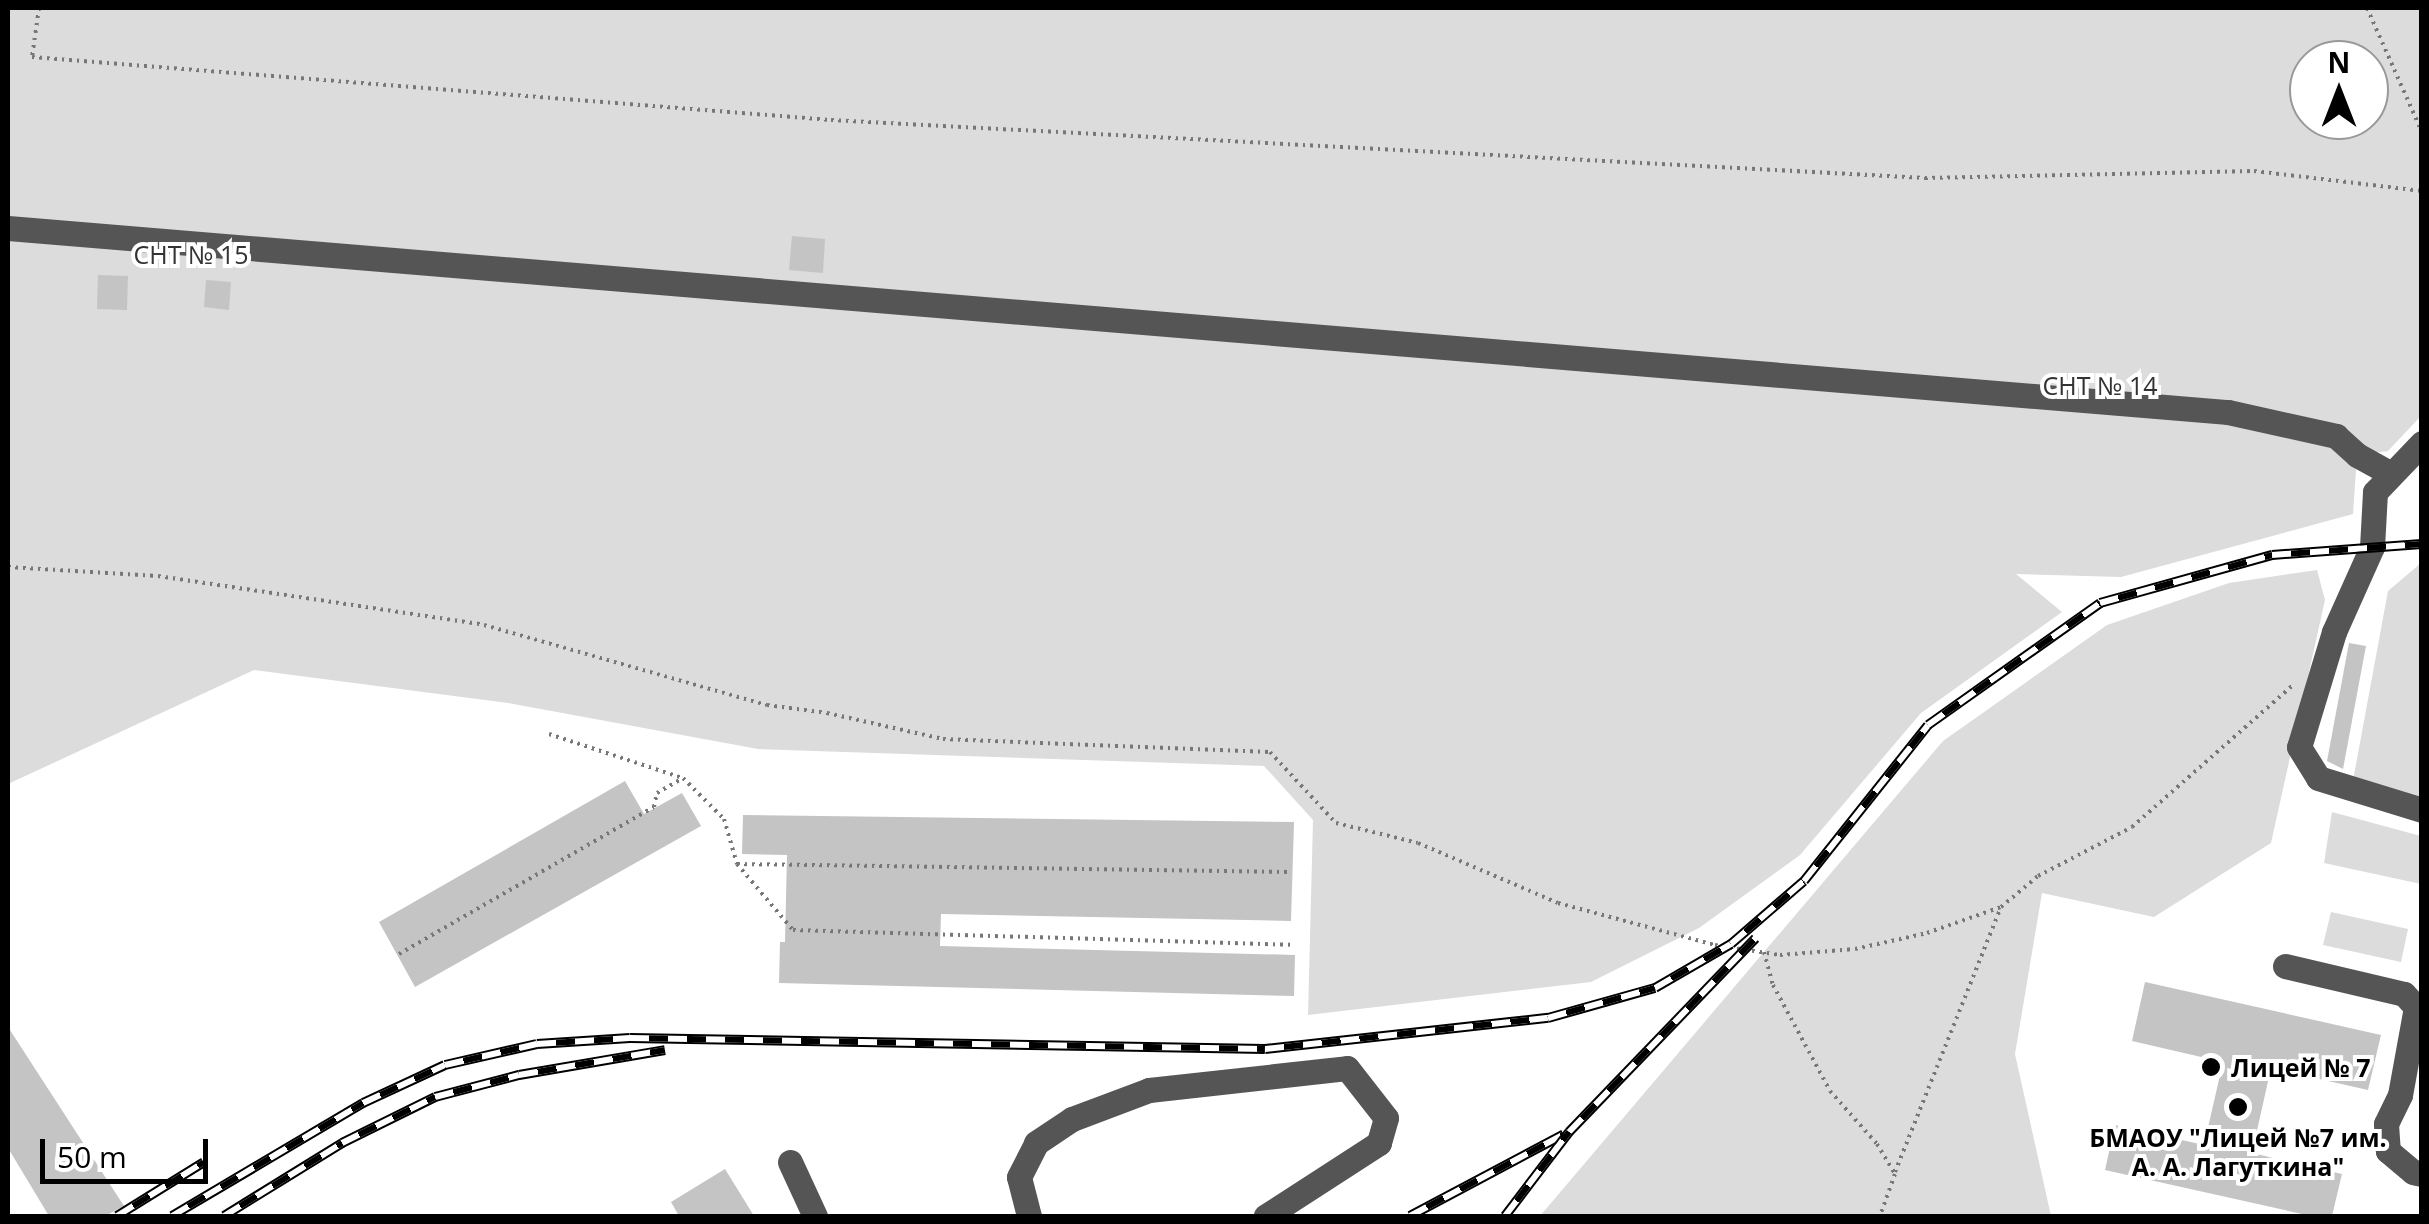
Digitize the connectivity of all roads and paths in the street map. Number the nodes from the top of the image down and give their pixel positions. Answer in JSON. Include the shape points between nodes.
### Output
{"nodes":[{"id":1,"x":38,"y":8,"type":"edge"},
{"id":2,"x":2367,"y":8,"type":"edge"},
{"id":3,"x":2422,"y":132,"type":"edge"},
{"id":4,"x":2422,"y":191,"type":"edge"},
{"id":5,"x":8,"y":228,"type":"edge"},
{"id":6,"x":2422,"y":443,"type":"edge"},
{"id":7,"x":2391,"y":474,"type":"junction"},
{"id":8,"x":8,"y":568,"type":"edge"},
{"id":9,"x":2329,"y":655,"type":"junction"},
{"id":10,"x":549,"y":734,"type":"dead end"},
{"id":11,"x":683,"y":778,"type":"junction"},
{"id":12,"x":2422,"y":810,"type":"edge"},
{"id":13,"x":737,"y":864,"type":"junction"},
{"id":14,"x":1292,"y":872,"type":"dead end"},
{"id":15,"x":2002,"y":907,"type":"junction"},
{"id":16,"x":1292,"y":945,"type":"dead end"},
{"id":17,"x":1764,"y":952,"type":"junction"},
{"id":18,"x":399,"y":954,"type":"dead end"},
{"id":19,"x":2285,"y":966,"type":"dead end"},
{"id":20,"x":790,"y":1162,"type":"dead end"},
{"id":21,"x":1894,"y":1174,"type":"junction"},
{"id":22,"x":2422,"y":1174,"type":"edge"},
{"id":23,"x":815,"y":1216,"type":"edge"},
{"id":24,"x":1029,"y":1216,"type":"edge"},
{"id":25,"x":1266,"y":1216,"type":"edge"},
{"id":26,"x":1880,"y":1216,"type":"edge"}],
"edges":[{"from":1,"to":4,"type":"path","via":[[32,57],[831,120],[1925,178],[2254,170]]},
{"from":2,"to":3,"type":"path"},
{"from":5,"to":7,"type":"street","via":[[2228,412],[2336,436]]},
{"from":6,"to":7,"type":"street"},
{"from":7,"to":9,"type":"street","via":[[2375,492],[2372,547]]},
{"from":8,"to":17,"type":"path","via":[[158,576],[484,625],[767,705],[942,739],[1270,752],[1336,823],[1418,843],[1558,903]]},
{"from":9,"to":12,"type":"street","via":[[2299,747],[2318,778]]},
{"from":9,"to":15,"type":"path","via":[[2132,827],[2038,876]]},
{"from":10,"to":11,"type":"path"},
{"from":11,"to":13,"type":"path","via":[[724,819]]},
{"from":11,"to":18,"type":"path","via":[[658,793],[654,807]]},
{"from":13,"to":14,"type":"path"},
{"from":13,"to":16,"type":"path","via":[[793,930]]},
{"from":15,"to":17,"type":"path","via":[[1855,949]]},
{"from":15,"to":21,"type":"path"},
{"from":17,"to":21,"type":"path","via":[[1773,985],[1830,1091]]},
{"from":19,"to":22,"type":"street","via":[[2404,994],[2416,1007],[2400,1095],[2386,1124],[2388,1151]]},
{"from":20,"to":23,"type":"street"},
{"from":21,"to":26,"type":"path"},
{"from":24,"to":25,"type":"street","via":[[1019,1177],[1036,1143],[1072,1119],[1149,1090],[1346,1068],[1386,1118],[1379,1143]]}]}
